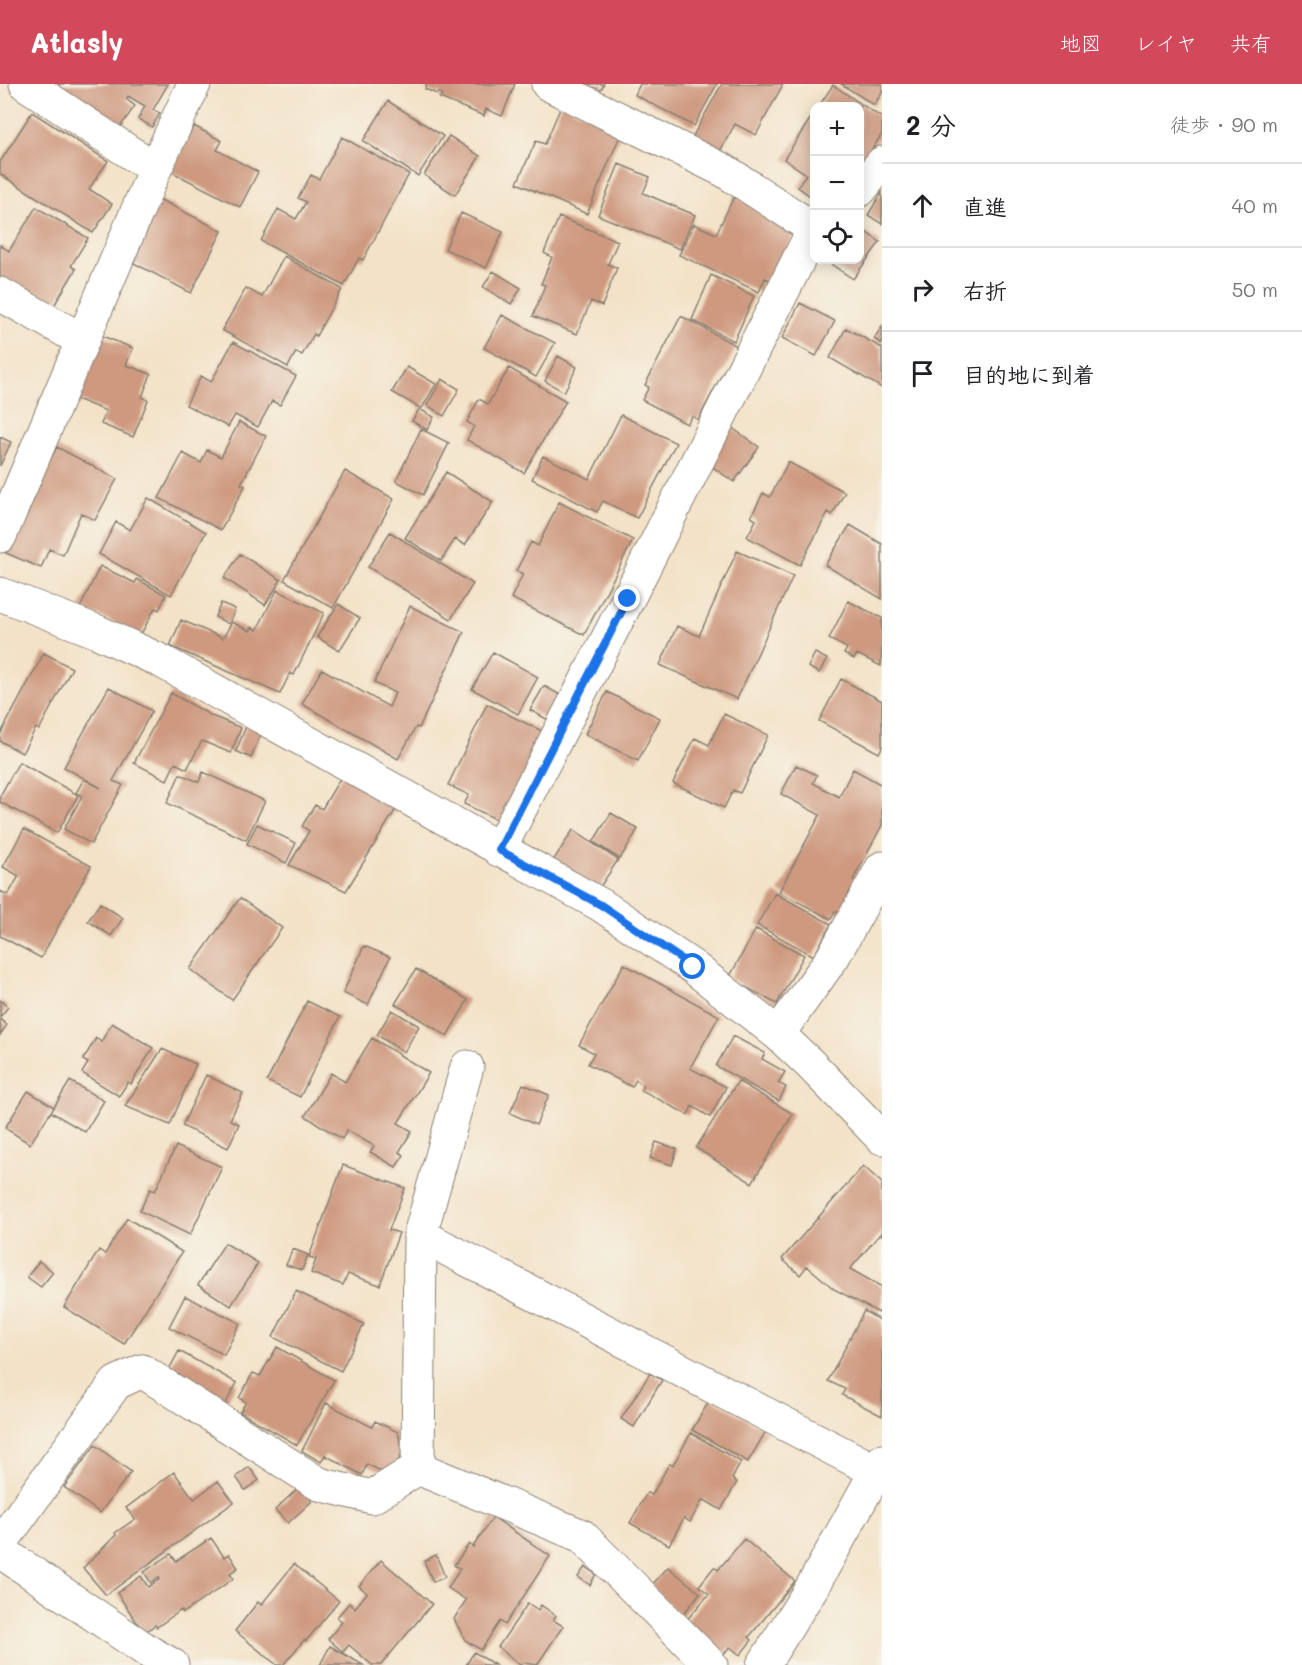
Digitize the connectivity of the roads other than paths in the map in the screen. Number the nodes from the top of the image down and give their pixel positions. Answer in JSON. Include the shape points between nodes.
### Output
{"nodes":[{"id":1,"x":26,"y":84,"type":"edge"},
{"id":2,"x":194,"y":84,"type":"edge"},
{"id":3,"x":548,"y":84,"type":"edge"},
{"id":4,"x":882,"y":163,"type":"edge"},
{"id":5,"x":155,"y":169,"type":"junction"},
{"id":6,"x":864,"y":185,"type":"edge"},
{"id":7,"x":810,"y":226,"type":"edge"},
{"id":8,"x":810,"y":237,"type":"edge"},
{"id":9,"x":0,"y":294,"type":"edge"},
{"id":10,"x":82,"y":340,"type":"junction"},
{"id":11,"x":0,"y":536,"type":"edge"},
{"id":12,"x":0,"y":594,"type":"edge"},
{"id":13,"x":499,"y":850,"type":"junction"},
{"id":14,"x":882,"y":868,"type":"edge"},
{"id":15,"x":778,"y":1034,"type":"junction"},
{"id":16,"x":466,"y":1067,"type":"dead end"},
{"id":17,"x":882,"y":1138,"type":"edge"},
{"id":18,"x":420,"y":1235,"type":"junction"},
{"id":19,"x":879,"y":1466,"type":"edge"},
{"id":20,"x":418,"y":1468,"type":"junction"},
{"id":21,"x":0,"y":1544,"type":"edge"},
{"id":22,"x":0,"y":1551,"type":"edge"},
{"id":23,"x":172,"y":1665,"type":"edge"},
{"id":24,"x":711,"y":1665,"type":"edge"},
{"id":25,"x":763,"y":1665,"type":"edge"}],
"edges":[{"from":1,"to":5,"type":"street"},
{"from":2,"to":5,"type":"street"},
{"from":3,"to":7,"type":"street","via":[[724,171]]},
{"from":4,"to":6,"type":"street"},
{"from":5,"to":10,"type":"street"},
{"from":8,"to":13,"type":"street"},
{"from":9,"to":10,"type":"street"},
{"from":10,"to":11,"type":"street"},
{"from":12,"to":13,"type":"street","via":[[161,661]]},
{"from":13,"to":15,"type":"street","via":[[601,905],[693,967]]},
{"from":14,"to":15,"type":"street","via":[[833,957]]},
{"from":15,"to":17,"type":"street"},
{"from":16,"to":18,"type":"street"},
{"from":18,"to":19,"type":"street"},
{"from":18,"to":20,"type":"street"},
{"from":19,"to":25,"type":"street","via":[[811,1589]]},
{"from":20,"to":21,"type":"street","via":[[372,1497],[319,1484],[142,1371],[116,1383]]},
{"from":20,"to":24,"type":"street","via":[[582,1536]]},
{"from":22,"to":23,"type":"street"}]}
